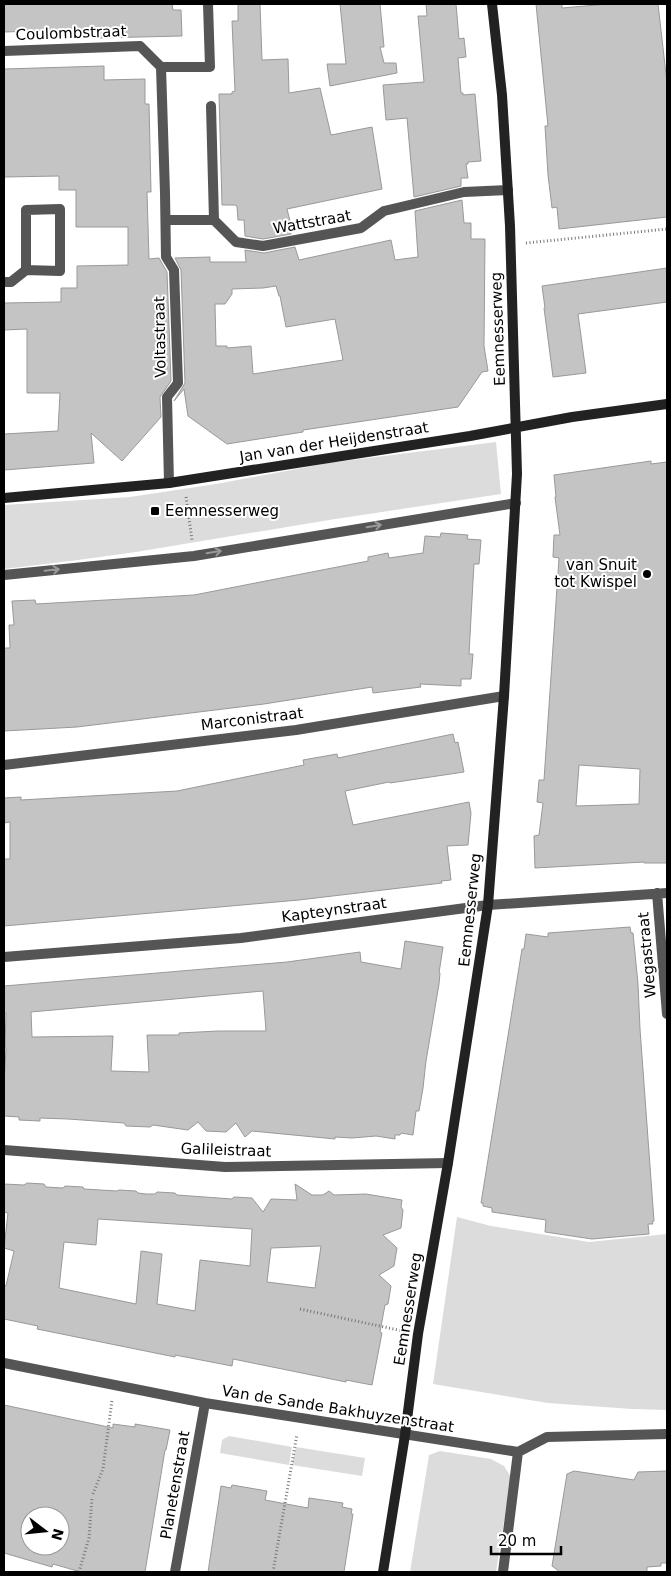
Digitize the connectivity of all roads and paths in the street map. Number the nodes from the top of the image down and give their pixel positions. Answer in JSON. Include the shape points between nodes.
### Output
{"nodes":[{"id":1,"x":208,"y":4,"type":"edge"},
{"id":2,"x":492,"y":4,"type":"edge"},
{"id":3,"x":4,"y":50,"type":"edge"},
{"id":4,"x":161,"y":67,"type":"junction"},
{"id":5,"x":210,"y":106,"type":"dead end"},
{"id":6,"x":508,"y":190,"type":"junction"},
{"id":7,"x":166,"y":220,"type":"junction"},
{"id":8,"x":214,"y":220,"type":"junction"},
{"id":9,"x":667,"y":229,"type":"edge"},
{"id":10,"x":511,"y":245,"type":"junction"},
{"id":11,"x":26,"y":270,"type":"junction"},
{"id":12,"x":4,"y":282,"type":"edge"},
{"id":13,"x":667,"y":404,"type":"edge"},
{"id":14,"x":516,"y":428,"type":"junction"},
{"id":15,"x":170,"y":483,"type":"junction"},
{"id":16,"x":4,"y":498,"type":"edge"},
{"id":17,"x":516,"y":503,"type":"junction"},
{"id":18,"x":4,"y":575,"type":"edge"},
{"id":19,"x":504,"y":696,"type":"junction"},
{"id":20,"x":4,"y":765,"type":"edge"},
{"id":21,"x":662,"y":893,"type":"edge"},
{"id":22,"x":488,"y":905,"type":"junction"},
{"id":23,"x":4,"y":957,"type":"edge"},
{"id":24,"x":667,"y":1014,"type":"edge"},
{"id":25,"x":4,"y":1150,"type":"edge"},
{"id":26,"x":448,"y":1163,"type":"junction"},
{"id":27,"x":300,"y":1309,"type":"dead end"},
{"id":28,"x":418,"y":1334,"type":"junction"},
{"id":29,"x":4,"y":1363,"type":"edge"},
{"id":30,"x":114,"y":1385,"type":"junction"},
{"id":31,"x":205,"y":1403,"type":"junction"},
{"id":32,"x":299,"y":1419,"type":"junction"},
{"id":33,"x":667,"y":1434,"type":"edge"},
{"id":34,"x":405,"y":1435,"type":"junction"},
{"id":35,"x":518,"y":1452,"type":"junction"},
{"id":36,"x":79,"y":1572,"type":"edge"},
{"id":37,"x":175,"y":1572,"type":"edge"},
{"id":38,"x":274,"y":1572,"type":"edge"},
{"id":39,"x":383,"y":1572,"type":"edge"},
{"id":40,"x":503,"y":1572,"type":"edge"}],
"edges":[{"from":1,"to":4,"type":"street","via":[[210,67]]},
{"from":2,"to":6,"type":"street","name":"Eemnesserweg"},
{"from":3,"to":4,"type":"street","name":"Coulombstraat","via":[[140,46]]},
{"from":4,"to":7,"type":"street","name":"Voltastraat"},
{"from":5,"to":8,"type":"street"},
{"from":6,"to":8,"type":"street","name":"Wattstraat","via":[[464,192],[384,211],[361,228],[263,246],[236,242]]},
{"from":6,"to":10,"type":"street","name":"Eemnesserweg"},
{"from":7,"to":8,"type":"street"},
{"from":7,"to":15,"type":"street","name":"Voltastraat","via":[[166,257],[174,270],[178,383],[167,397]]},
{"from":9,"to":10,"type":"path"},
{"from":10,"to":14,"type":"street","name":"Eemnesserweg"},
{"from":11,"to":11,"type":"street","via":[[26,210],[60,210],[60,271]]},
{"from":11,"to":12,"type":"street","via":[[11,282]]},
{"from":13,"to":14,"type":"street","name":"Jan van der Heijdenstraat"},
{"from":14,"to":15,"type":"street","name":"Jan van der Heijdenstraat"},
{"from":14,"to":17,"type":"street","name":"Eemnesserweg"},
{"from":15,"to":16,"type":"street","name":"Jan van der Heijdenstraat"},
{"from":18,"to":17,"type":"street","one_way":true,"via":[[194,556]]},
{"from":17,"to":19,"type":"street","name":"Eemnesserweg"},
{"from":19,"to":20,"type":"street","name":"Marconistraat","via":[[296,730]]},
{"from":19,"to":22,"type":"street","name":"Eemnesserweg"},
{"from":21,"to":22,"type":"street","name":"Kapteynstraat"},
{"from":21,"to":24,"type":"street","name":"Wegastraat"},
{"from":22,"to":23,"type":"street","name":"Kapteynstraat","via":[[241,938]]},
{"from":22,"to":26,"type":"street","name":"Eemnesserweg"},
{"from":25,"to":26,"type":"street","name":"Galileistraat","via":[[225,1167]]},
{"from":26,"to":28,"type":"street","name":"Eemnesserweg"},
{"from":27,"to":28,"type":"path"},
{"from":28,"to":34,"type":"street","name":"Eemnesserweg"},
{"from":29,"to":30,"type":"street","name":"Van de Sande Bakhuyzenstraat"},
{"from":30,"to":31,"type":"street","name":"Van de Sande Bakhuyzenstraat"},
{"from":30,"to":36,"type":"path","via":[[103,1469],[93,1496],[89,1538]]},
{"from":31,"to":32,"type":"street","name":"Van de Sande Bakhuyzenstraat"},
{"from":31,"to":37,"type":"street","name":"Planetenstraat"},
{"from":32,"to":34,"type":"street","name":"Van de Sande Bakhuyzenstraat"},
{"from":32,"to":38,"type":"path"},
{"from":33,"to":35,"type":"street","via":[[547,1437]]},
{"from":34,"to":35,"type":"street","name":"Van de Sande Bakhuyzenstraat"},
{"from":34,"to":39,"type":"street","name":"Eemnesserweg"},
{"from":35,"to":40,"type":"street"}]}
